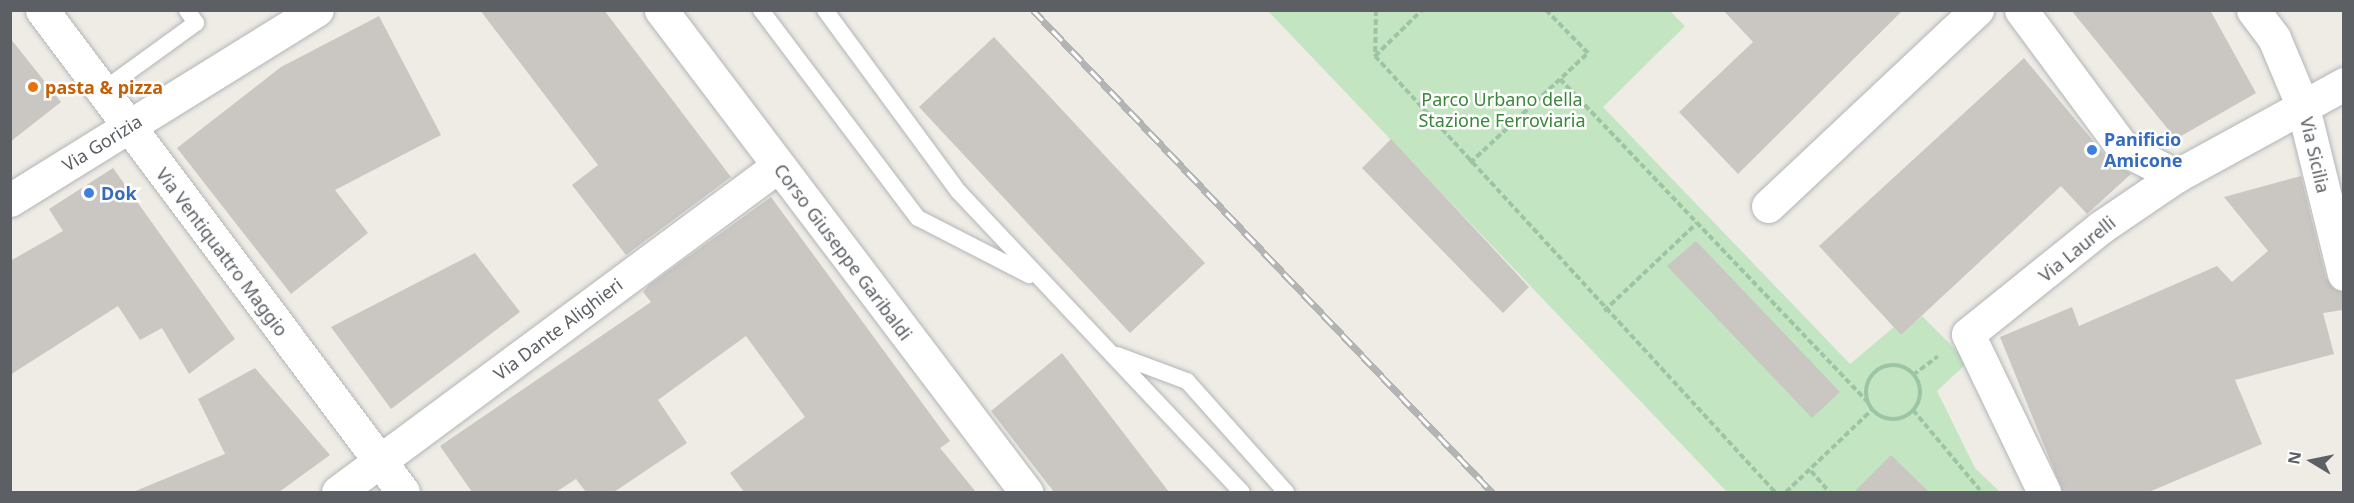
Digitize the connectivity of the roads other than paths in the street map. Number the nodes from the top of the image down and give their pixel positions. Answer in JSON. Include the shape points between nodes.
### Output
{"nodes":[{"id":1,"x":42,"y":10,"type":"edge"},
{"id":2,"x":188,"y":10,"type":"edge"},
{"id":3,"x":317,"y":10,"type":"edge"},
{"id":4,"x":661,"y":10,"type":"edge"},
{"id":5,"x":761,"y":10,"type":"edge"},
{"id":6,"x":825,"y":10,"type":"edge"},
{"id":7,"x":1977,"y":10,"type":"edge"},
{"id":8,"x":2021,"y":10,"type":"edge"},
{"id":9,"x":2253,"y":10,"type":"edge"},
{"id":10,"x":2343,"y":84,"type":"edge"},
{"id":11,"x":102,"y":91,"type":"junction"},
{"id":12,"x":2304,"y":107,"type":"junction"},
{"id":13,"x":129,"y":127,"type":"junction"},
{"id":14,"x":778,"y":166,"type":"junction"},
{"id":15,"x":2176,"y":177,"type":"junction"},
{"id":16,"x":10,"y":200,"type":"edge"},
{"id":17,"x":1768,"y":206,"type":"dead end"},
{"id":18,"x":2343,"y":274,"type":"edge"},
{"id":19,"x":1038,"y":279,"type":"junction"},
{"id":20,"x":1110,"y":352,"type":"junction"},
{"id":21,"x":379,"y":461,"type":"junction"},
{"id":22,"x":338,"y":492,"type":"edge"},
{"id":23,"x":404,"y":492,"type":"edge"},
{"id":24,"x":1026,"y":492,"type":"edge"},
{"id":25,"x":1242,"y":492,"type":"edge"},
{"id":26,"x":1286,"y":492,"type":"edge"},
{"id":27,"x":2044,"y":492,"type":"edge"}],
"edges":[{"from":1,"to":11,"type":"street","name":"Via Ventiquattro Maggio"},
{"from":2,"to":11,"type":"lane","via":[[196,23]]},
{"from":3,"to":13,"type":"street","name":"Via Gorizia"},
{"from":4,"to":14,"type":"street","name":"Corso Giuseppe Garibaldi"},
{"from":5,"to":19,"type":"lane","via":[[918,218]]},
{"from":6,"to":19,"type":"lane","via":[[958,191]]},
{"from":7,"to":17,"type":"street"},
{"from":8,"to":15,"type":"street","via":[[2124,149]]},
{"from":9,"to":12,"type":"street","name":"Via Sicilia","via":[[2274,38]]},
{"from":10,"to":12,"type":"street","name":"Via Laurelli"},
{"from":11,"to":13,"type":"street","name":"Via Ventiquattro Maggio"},
{"from":12,"to":15,"type":"street","name":"Via Laurelli"},
{"from":12,"to":18,"type":"street","name":"Via Sicilia"},
{"from":13,"to":16,"type":"street","name":"Via Gorizia"},
{"from":13,"to":21,"type":"street","name":"Via Ventiquattro Maggio"},
{"from":14,"to":21,"type":"street","name":"Via Dante Alighieri"},
{"from":14,"to":24,"type":"street","name":"Corso Giuseppe Garibaldi"},
{"from":15,"to":27,"type":"street","name":"Via Laurelli","via":[[2101,227],[1968,334]]},
{"from":19,"to":20,"type":"lane"},
{"from":20,"to":25,"type":"lane"},
{"from":20,"to":26,"type":"lane","via":[[1187,381]]},
{"from":21,"to":22,"type":"street","name":"Via Dante Alighieri"},
{"from":21,"to":23,"type":"street","name":"Via Ventiquattro Maggio"}]}
